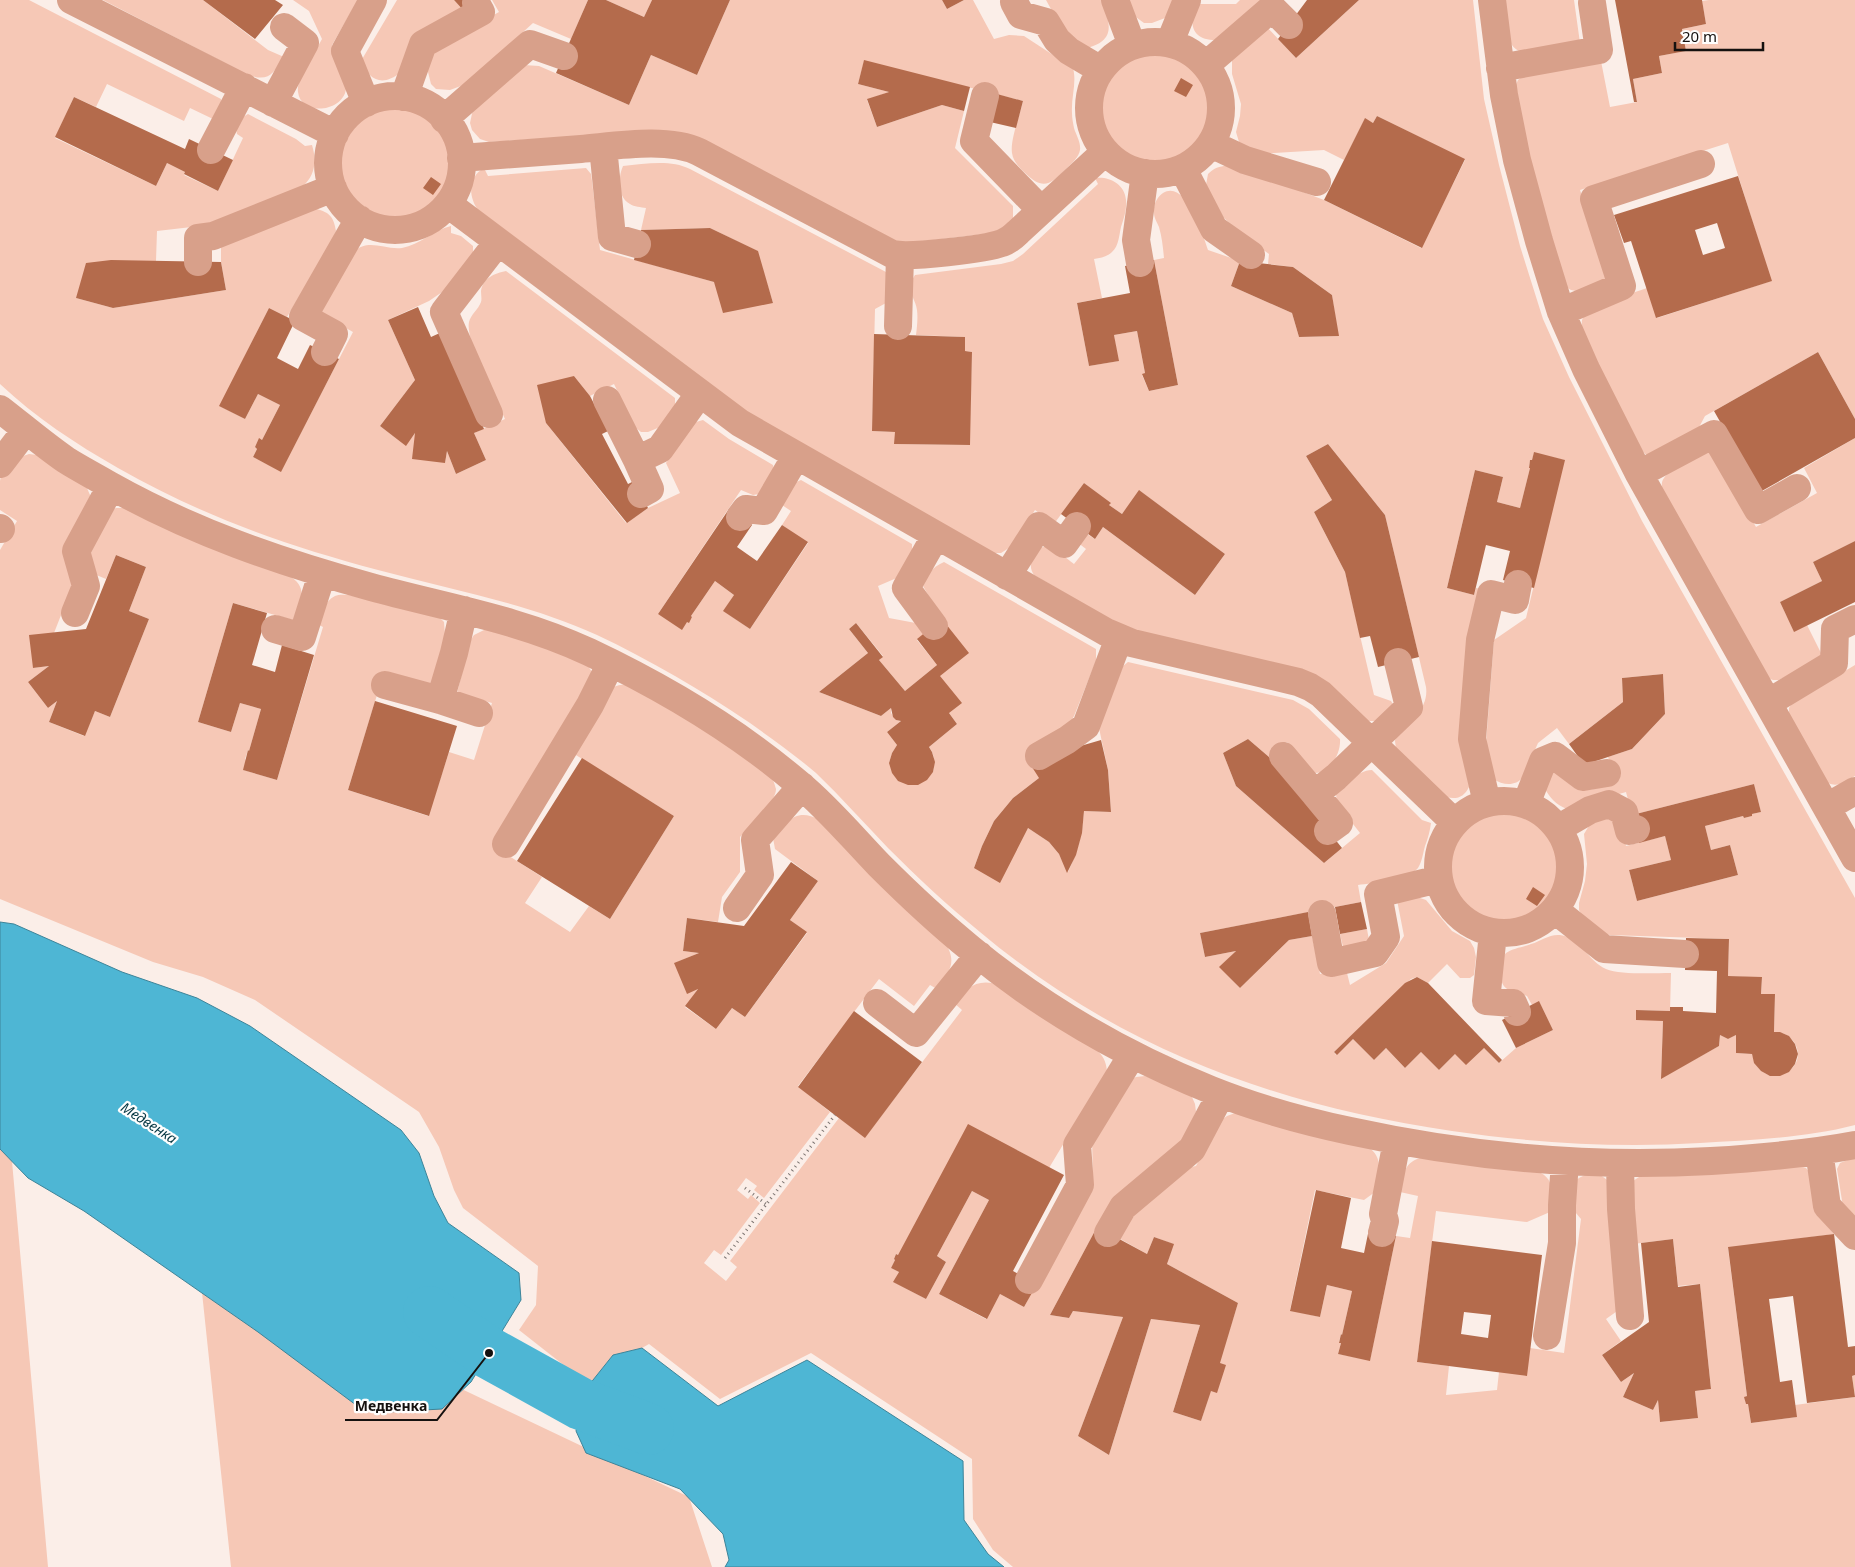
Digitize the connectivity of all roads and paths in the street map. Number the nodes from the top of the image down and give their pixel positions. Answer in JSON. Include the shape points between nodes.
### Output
{"nodes":[{"id":1,"x":71,"y":0,"type":"edge"},
{"id":2,"x":374,"y":0,"type":"edge"},
{"id":3,"x":1115,"y":0,"type":"edge"},
{"id":4,"x":1187,"y":0,"type":"edge"},
{"id":5,"x":1492,"y":0,"type":"edge"},
{"id":6,"x":1014,"y":2,"type":"dead end"},
{"id":7,"x":476,"y":3,"type":"dead end"},
{"id":8,"x":1592,"y":3,"type":"dead end"},
{"id":9,"x":1288,"y":25,"type":"dead end"},
{"id":10,"x":284,"y":27,"type":"dead end"},
{"id":11,"x":1170,"y":42,"type":"junction"},
{"id":12,"x":1132,"y":45,"type":"junction"},
{"id":13,"x":564,"y":56,"type":"dead end"},
{"id":14,"x":1206,"y":65,"type":"junction"},
{"id":15,"x":1500,"y":68,"type":"junction"},
{"id":16,"x":1100,"y":70,"type":"junction"},
{"id":17,"x":244,"y":87,"type":"junction"},
{"id":18,"x":985,"y":96,"type":"dead end"},
{"id":19,"x":404,"y":97,"type":"junction"},
{"id":20,"x":273,"y":102,"type":"junction"},
{"id":21,"x":366,"y":103,"type":"junction"},
{"id":22,"x":444,"y":119,"type":"junction"},
{"id":23,"x":335,"y":134,"type":"junction"},
{"id":24,"x":1211,"y":144,"type":"junction"},
{"id":25,"x":603,"y":147,"type":"junction"},
{"id":26,"x":211,"y":150,"type":"dead end"},
{"id":27,"x":1105,"y":152,"type":"junction"},
{"id":28,"x":462,"y":158,"type":"junction"},
{"id":29,"x":1701,"y":164,"type":"dead end"},
{"id":30,"x":1183,"y":169,"type":"junction"},
{"id":31,"x":1145,"y":173,"type":"junction"},
{"id":32,"x":1317,"y":182,"type":"dead end"},
{"id":33,"x":333,"y":188,"type":"junction"},
{"id":34,"x":448,"y":204,"type":"junction"},
{"id":35,"x":1041,"y":210,"type":"junction"},
{"id":36,"x":359,"y":219,"type":"junction"},
{"id":37,"x":498,"y":242,"type":"junction"},
{"id":38,"x":637,"y":244,"type":"dead end"},
{"id":39,"x":1251,"y":254,"type":"dead end"},
{"id":40,"x":900,"y":256,"type":"junction"},
{"id":41,"x":198,"y":262,"type":"dead end"},
{"id":42,"x":1140,"y":263,"type":"dead end"},
{"id":43,"x":1561,"y":312,"type":"junction"},
{"id":44,"x":898,"y":326,"type":"dead end"},
{"id":45,"x":324,"y":352,"type":"dead end"},
{"id":46,"x":700,"y":393,"type":"junction"},
{"id":47,"x":607,"y":400,"type":"dead end"},
{"id":48,"x":0,"y":409,"type":"edge"},
{"id":49,"x":489,"y":414,"type":"dead end"},
{"id":50,"x":26,"y":430,"type":"junction"},
{"id":51,"x":796,"y":456,"type":"junction"},
{"id":52,"x":636,"y":460,"type":"junction"},
{"id":53,"x":0,"y":464,"type":"edge"},
{"id":54,"x":1639,"y":474,"type":"junction"},
{"id":55,"x":111,"y":486,"type":"junction"},
{"id":56,"x":1797,"y":488,"type":"dead end"},
{"id":57,"x":641,"y":494,"type":"dead end"},
{"id":58,"x":740,"y":517,"type":"dead end"},
{"id":59,"x":1077,"y":526,"type":"dead end"},
{"id":60,"x":936,"y":535,"type":"junction"},
{"id":61,"x":322,"y":574,"type":"junction"},
{"id":62,"x":1007,"y":576,"type":"junction"},
{"id":63,"x":1518,"y":584,"type":"dead end"},
{"id":64,"x":464,"y":610,"type":"junction"},
{"id":65,"x":75,"y":614,"type":"dead end"},
{"id":66,"x":1839,"y":621,"type":"edge"},
{"id":67,"x":934,"y":626,"type":"dead end"},
{"id":68,"x":275,"y":629,"type":"dead end"},
{"id":69,"x":1118,"y":638,"type":"junction"},
{"id":70,"x":1398,"y":662,"type":"dead end"},
{"id":71,"x":611,"y":664,"type":"junction"},
{"id":72,"x":385,"y":685,"type":"dead end"},
{"id":73,"x":440,"y":700,"type":"junction"},
{"id":74,"x":1768,"y":703,"type":"junction"},
{"id":75,"x":478,"y":713,"type":"dead end"},
{"id":76,"x":1371,"y":743,"type":"junction"},
{"id":77,"x":1039,"y":756,"type":"dead end"},
{"id":78,"x":1284,"y":756,"type":"dead end"},
{"id":79,"x":1607,"y":773,"type":"dead end"},
{"id":80,"x":802,"y":786,"type":"junction"},
{"id":81,"x":1855,"y":791,"type":"edge"},
{"id":82,"x":1315,"y":794,"type":"junction"},
{"id":83,"x":1487,"y":803,"type":"junction"},
{"id":84,"x":1526,"y":804,"type":"junction"},
{"id":85,"x":1827,"y":807,"type":"junction"},
{"id":86,"x":1454,"y":822,"type":"junction"},
{"id":87,"x":1559,"y":828,"type":"junction"},
{"id":88,"x":1636,"y":829,"type":"dead end"},
{"id":89,"x":1328,"y":831,"type":"dead end"},
{"id":90,"x":506,"y":844,"type":"dead end"},
{"id":91,"x":1855,"y":858,"type":"edge"},
{"id":92,"x":1439,"y":879,"type":"junction"},
{"id":93,"x":737,"y":908,"type":"dead end"},
{"id":94,"x":1555,"y":910,"type":"junction"},
{"id":95,"x":1322,"y":914,"type":"dead end"},
{"id":96,"x":1493,"y":932,"type":"junction"},
{"id":97,"x":1685,"y":954,"type":"dead end"},
{"id":98,"x":979,"y":955,"type":"junction"},
{"id":99,"x":878,"y":1002,"type":"dead end"},
{"id":100,"x":1517,"y":1012,"type":"dead end"},
{"id":101,"x":1132,"y":1055,"type":"junction"},
{"id":102,"x":1221,"y":1094,"type":"junction"},
{"id":103,"x":835,"y":1115,"type":"dead end"},
{"id":104,"x":1397,"y":1141,"type":"junction"},
{"id":105,"x":1855,"y":1145,"type":"edge"},
{"id":106,"x":1820,"y":1151,"type":"junction"},
{"id":107,"x":1565,"y":1161,"type":"junction"},
{"id":108,"x":1620,"y":1164,"type":"junction"},
{"id":109,"x":746,"y":1188,"type":"dead end"},
{"id":110,"x":766,"y":1204,"type":"junction"},
{"id":111,"x":1382,"y":1232,"type":"dead end"},
{"id":112,"x":1108,"y":1233,"type":"dead end"},
{"id":113,"x":1855,"y":1236,"type":"edge"},
{"id":114,"x":725,"y":1258,"type":"dead end"},
{"id":115,"x":1029,"y":1280,"type":"dead end"},
{"id":116,"x":1630,"y":1316,"type":"dead end"},
{"id":117,"x":1547,"y":1336,"type":"dead end"}],
"edges":[{"from":1,"to":17,"type":"street"},
{"from":2,"to":21,"type":"street","via":[[345,51]]},
{"from":3,"to":12,"type":"street"},
{"from":4,"to":11,"type":"street"},
{"from":5,"to":15,"type":"street"},
{"from":6,"to":16,"type":"street","via":[[1021,15],[1046,22],[1056,40],[1068,51]]},
{"from":7,"to":19,"type":"street","via":[[481,12],[423,44]]},
{"from":8,"to":15,"type":"street","via":[[1599,50]]},
{"from":9,"to":14,"type":"street","via":[[1272,8]]},
{"from":10,"to":20,"type":"street","via":[[305,43]]},
{"from":11,"to":12,"type":"street"},
{"from":11,"to":14,"type":"street","via":[[1196,55]]},
{"from":12,"to":16,"type":"street","via":[[1109,59]]},
{"from":13,"to":22,"type":"street","via":[[530,44]]},
{"from":14,"to":24,"type":"street","via":[[1214,76],[1222,104],[1219,126]]},
{"from":15,"to":43,"type":"street","via":[[1517,160]]},
{"from":16,"to":27,"type":"street","via":[[1091,88],[1089,111],[1090,123]]},
{"from":17,"to":20,"type":"street"},
{"from":17,"to":26,"type":"street"},
{"from":18,"to":35,"type":"street","via":[[974,141]]},
{"from":19,"to":21,"type":"street","via":[[387,96]]},
{"from":19,"to":22,"type":"street","via":[[436,110]]},
{"from":20,"to":23,"type":"street"},
{"from":21,"to":23,"type":"street","via":[[342,121]]},
{"from":22,"to":28,"type":"street","via":[[457,138]]},
{"from":23,"to":33,"type":"street","via":[[329,153]]},
{"from":24,"to":30,"type":"street","via":[[1194,163]]},
{"from":24,"to":32,"type":"street","via":[[1245,160]]},
{"from":25,"to":28,"type":"street"},
{"from":25,"to":38,"type":"street","via":[[612,237]]},
{"from":25,"to":40,"type":"street","via":[[670,144],[690,148]]},
{"from":27,"to":31,"type":"street","via":[[1120,165]]},
{"from":27,"to":35,"type":"street"},
{"from":28,"to":34,"type":"street","via":[[456,189]]},
{"from":29,"to":43,"type":"street","via":[[1594,199],[1622,286]]},
{"from":30,"to":31,"type":"street","via":[[1171,173]]},
{"from":30,"to":39,"type":"street","via":[[1214,229]]},
{"from":31,"to":42,"type":"street","via":[[1136,240]]},
{"from":33,"to":36,"type":"street","via":[[341,203]]},
{"from":33,"to":41,"type":"street","via":[[213,236],[198,238]]},
{"from":34,"to":36,"type":"street","via":[[435,217],[403,229],[385,229]]},
{"from":34,"to":37,"type":"street"},
{"from":35,"to":40,"type":"street","via":[[1012,238],[997,245]]},
{"from":36,"to":45,"type":"street","via":[[304,317],[334,334]]},
{"from":37,"to":46,"type":"street"},
{"from":37,"to":49,"type":"street","via":[[434,317]]},
{"from":40,"to":44,"type":"street"},
{"from":43,"to":54,"type":"street"},
{"from":46,"to":51,"type":"street","via":[[740,423]]},
{"from":46,"to":52,"type":"street","via":[[660,449]]},
{"from":47,"to":52,"type":"street"},
{"from":48,"to":50,"type":"street"},
{"from":50,"to":53,"type":"street"},
{"from":50,"to":55,"type":"street","via":[[70,463]]},
{"from":51,"to":58,"type":"street","via":[[764,511],[746,509]]},
{"from":51,"to":60,"type":"street"},
{"from":52,"to":57,"type":"street","via":[[650,489]]},
{"from":54,"to":56,"type":"street","via":[[1714,434],[1758,510]]},
{"from":54,"to":74,"type":"street"},
{"from":55,"to":61,"type":"street","via":[[213,536]]},
{"from":55,"to":65,"type":"street","via":[[76,551],[94,589]]},
{"from":59,"to":62,"type":"street","via":[[1064,544],[1039,526]]},
{"from":60,"to":62,"type":"street"},
{"from":60,"to":67,"type":"street","via":[[906,588]]},
{"from":61,"to":64,"type":"street"},
{"from":61,"to":68,"type":"street","via":[[300,644]]},
{"from":62,"to":69,"type":"street"},
{"from":63,"to":83,"type":"street","via":[[1514,600],[1491,594],[1480,640],[1472,739]]},
{"from":64,"to":71,"type":"street","via":[[550,636]]},
{"from":64,"to":73,"type":"street"},
{"from":66,"to":74,"type":"street","via":[[1834,663]]},
{"from":69,"to":76,"type":"street","via":[[1310,686]]},
{"from":69,"to":77,"type":"street","via":[[1086,726]]},
{"from":70,"to":76,"type":"street","via":[[1409,708]]},
{"from":71,"to":80,"type":"street","via":[[710,719]]},
{"from":71,"to":90,"type":"street","via":[[590,705]]},
{"from":72,"to":73,"type":"street"},
{"from":73,"to":75,"type":"street"},
{"from":74,"to":85,"type":"street"},
{"from":76,"to":82,"type":"street"},
{"from":76,"to":86,"type":"street"},
{"from":78,"to":82,"type":"street"},
{"from":79,"to":84,"type":"street","via":[[1583,777],[1572,760],[1555,756],[1543,761]]},
{"from":80,"to":93,"type":"street","via":[[755,840],[768,880]]},
{"from":80,"to":98,"type":"street","via":[[921,906]]},
{"from":81,"to":85,"type":"street"},
{"from":82,"to":89,"type":"street","via":[[1338,823]]},
{"from":83,"to":84,"type":"street","via":[[1498,800]]},
{"from":83,"to":86,"type":"street","via":[[1466,812]]},
{"from":84,"to":87,"type":"street","via":[[1547,815]]},
{"from":85,"to":91,"type":"street"},
{"from":86,"to":92,"type":"street","via":[[1439,855]]},
{"from":87,"to":88,"type":"street","via":[[1590,810],[1609,804],[1624,812],[1629,831]]},
{"from":87,"to":94,"type":"street","via":[[1571,861],[1565,895]]},
{"from":92,"to":95,"type":"street","via":[[1378,894],[1372,914],[1386,936],[1375,953],[1331,963]]},
{"from":92,"to":96,"type":"street","via":[[1450,905],[1462,918]]},
{"from":94,"to":96,"type":"street","via":[[1528,930]]},
{"from":94,"to":97,"type":"street","via":[[1604,950]]},
{"from":96,"to":100,"type":"street","via":[[1486,1001],[1513,1003]]},
{"from":98,"to":99,"type":"street","via":[[916,1033]]},
{"from":98,"to":101,"type":"street","via":[[1057,1013]]},
{"from":101,"to":102,"type":"street"},
{"from":101,"to":115,"type":"street","via":[[1077,1145],[1080,1185]]},
{"from":102,"to":104,"type":"street","via":[[1293,1117]]},
{"from":102,"to":112,"type":"street","via":[[1192,1149],[1123,1208]]},
{"from":103,"to":110,"type":"path"},
{"from":104,"to":107,"type":"street","via":[[1476,1153]]},
{"from":104,"to":111,"type":"street"},
{"from":105,"to":106,"type":"street"},
{"from":106,"to":108,"type":"street","via":[[1732,1160]]},
{"from":106,"to":113,"type":"street","via":[[1827,1206]]},
{"from":107,"to":108,"type":"street"},
{"from":107,"to":117,"type":"street","via":[[1562,1243]]},
{"from":108,"to":116,"type":"street","via":[[1621,1210],[1635,1268]]},
{"from":109,"to":110,"type":"path"},
{"from":110,"to":114,"type":"path"}]}
